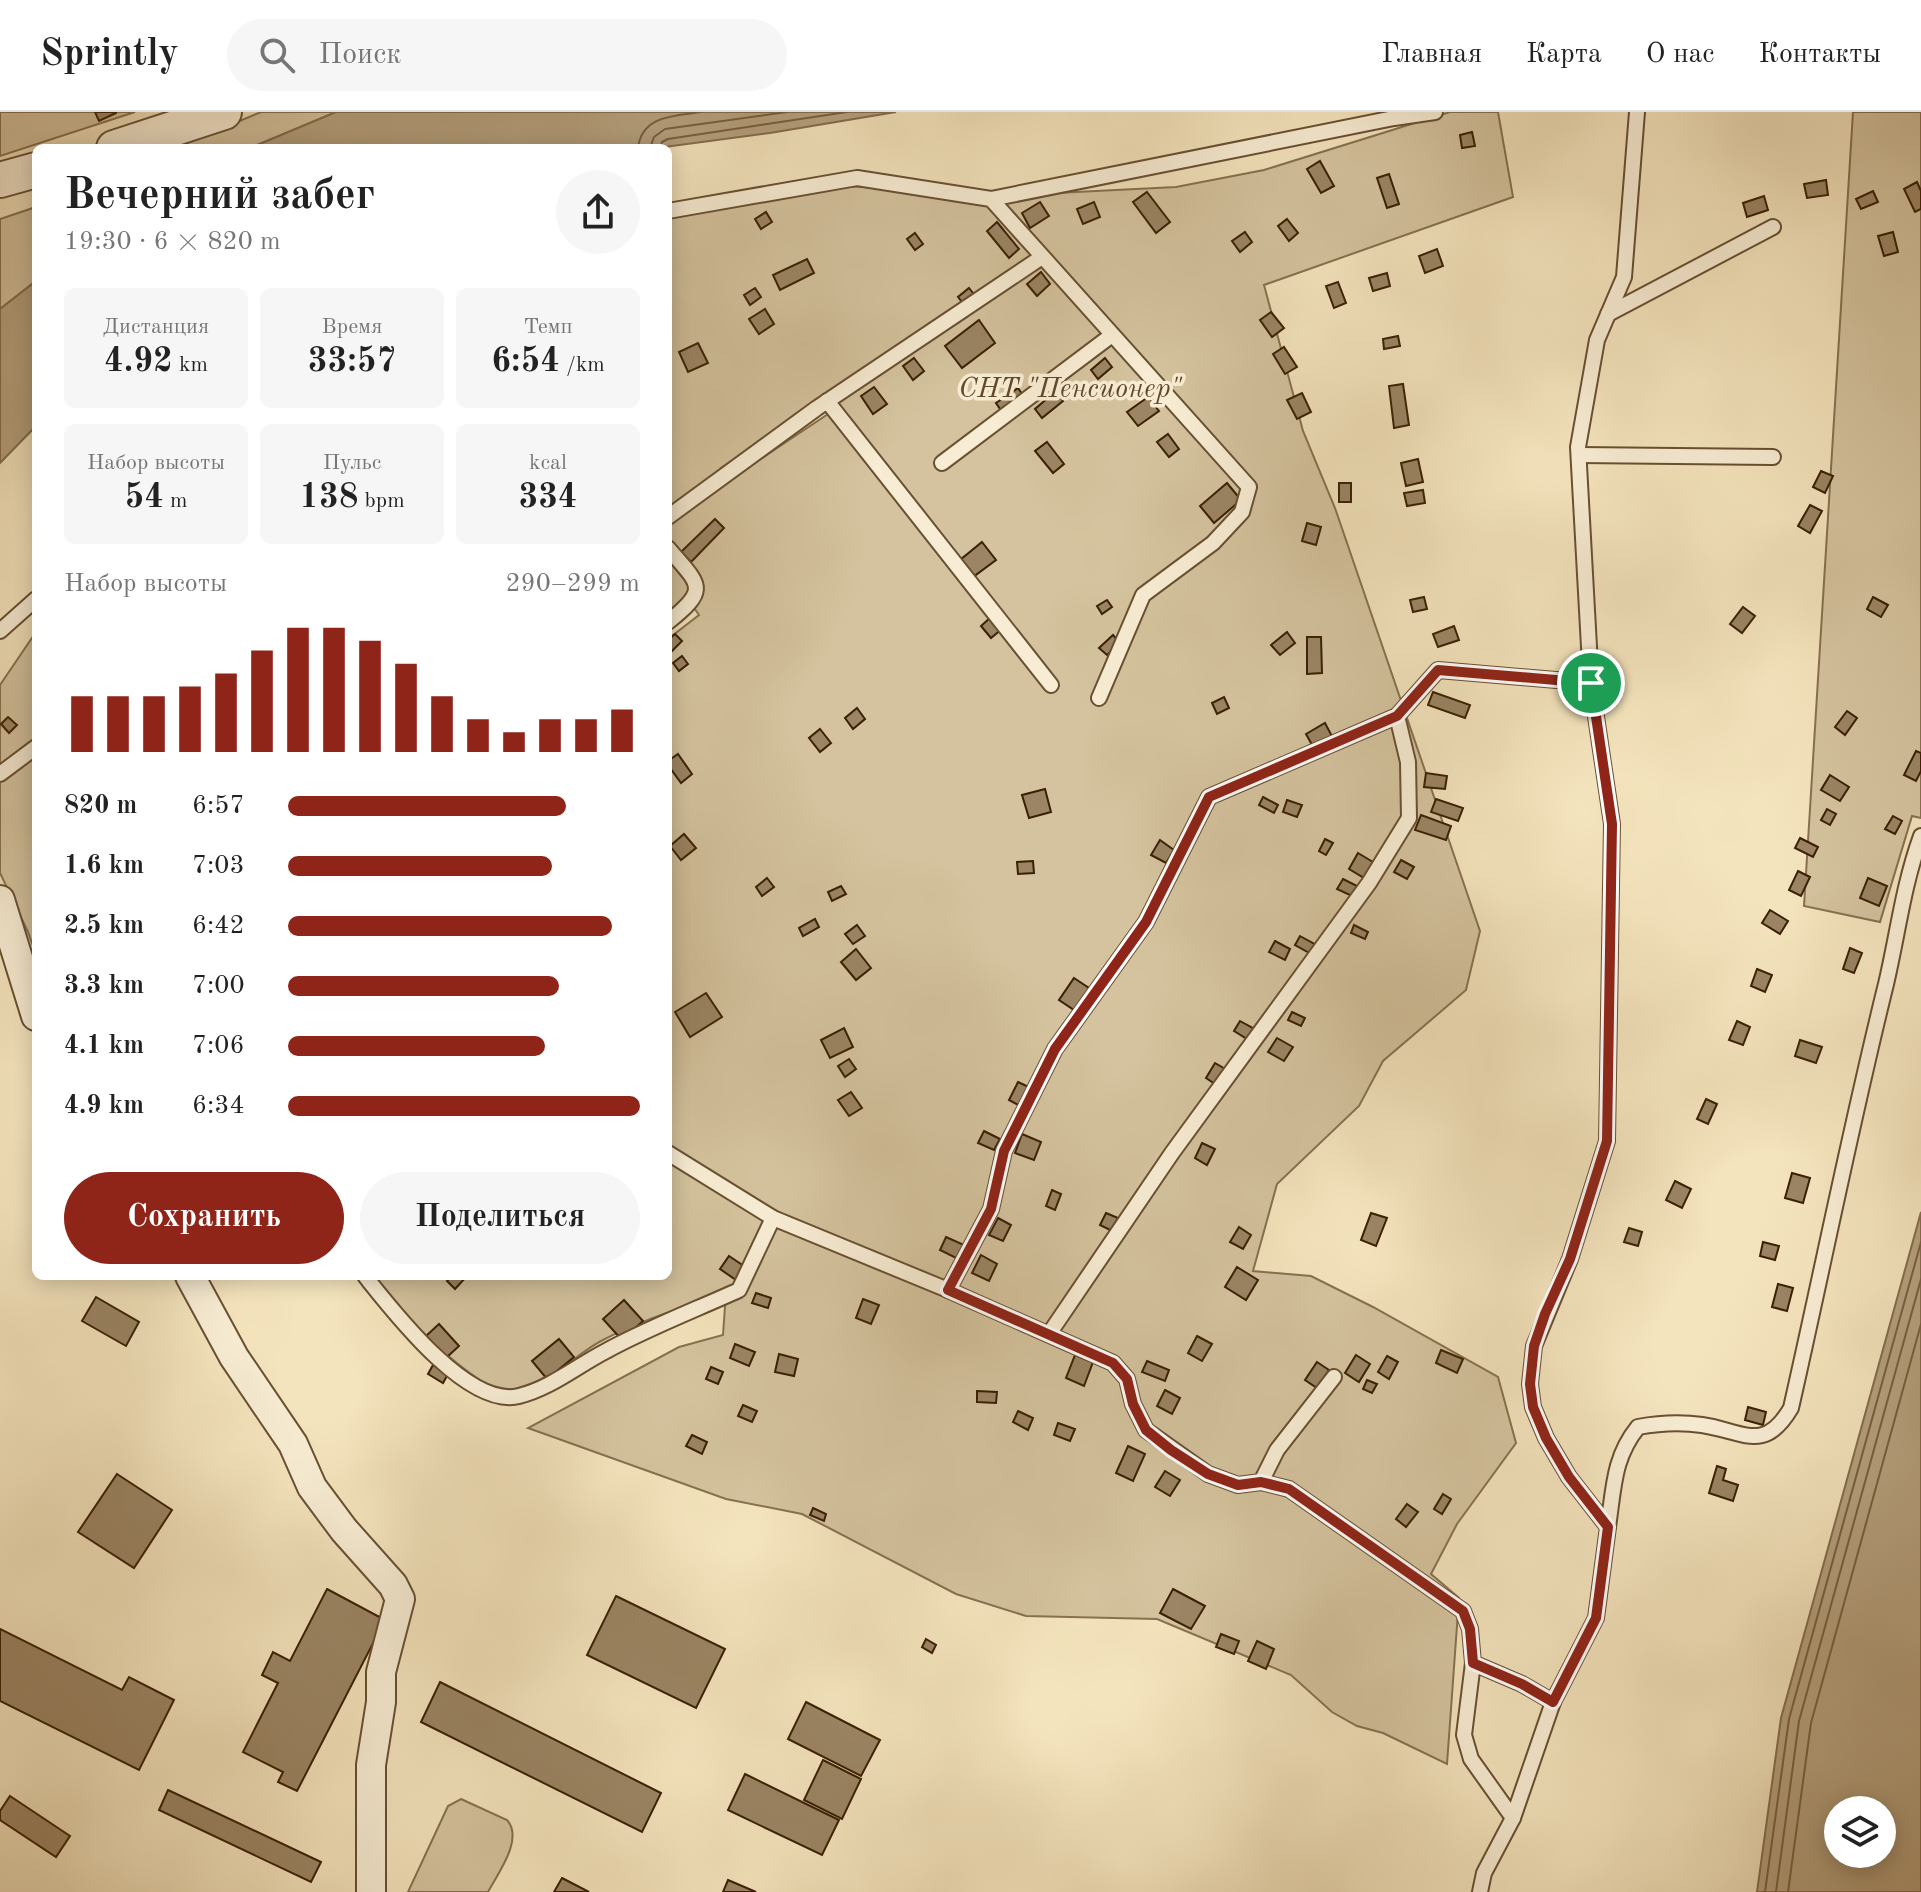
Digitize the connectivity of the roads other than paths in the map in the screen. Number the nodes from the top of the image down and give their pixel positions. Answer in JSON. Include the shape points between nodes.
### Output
{"nodes":[{"id":1,"x":224,"y":112,"type":"edge"},
{"id":2,"x":1435,"y":112,"type":"edge"},
{"id":3,"x":1637,"y":112,"type":"edge"},
{"id":4,"x":126,"y":144,"type":"edge"},
{"id":5,"x":32,"y":171,"type":"edge"},
{"id":6,"x":0,"y":180,"type":"edge"},
{"id":7,"x":991,"y":199,"type":"junction"},
{"id":8,"x":672,"y":210,"type":"edge"},
{"id":9,"x":1773,"y":227,"type":"dead end"},
{"id":10,"x":1042,"y":257,"type":"junction"},
{"id":11,"x":1608,"y":314,"type":"junction"},
{"id":12,"x":1112,"y":335,"type":"junction"},
{"id":13,"x":827,"y":401,"type":"junction"},
{"id":14,"x":1579,"y":455,"type":"junction"},
{"id":15,"x":1773,"y":457,"type":"dead end"},
{"id":16,"x":942,"y":463,"type":"dead end"},
{"id":17,"x":672,"y":514,"type":"edge"},
{"id":18,"x":672,"y":553,"type":"edge"},
{"id":19,"x":32,"y":603,"type":"edge"},
{"id":20,"x":672,"y":618,"type":"edge"},
{"id":21,"x":0,"y":631,"type":"edge"},
{"id":22,"x":1591,"y":683,"type":"junction"},
{"id":23,"x":1051,"y":685,"type":"dead end"},
{"id":24,"x":1099,"y":698,"type":"dead end"},
{"id":25,"x":1397,"y":716,"type":"junction"},
{"id":26,"x":32,"y":750,"type":"edge"},
{"id":27,"x":0,"y":774,"type":"edge"},
{"id":28,"x":1921,"y":836,"type":"edge"},
{"id":29,"x":0,"y":900,"type":"edge"},
{"id":30,"x":32,"y":992,"type":"edge"},
{"id":31,"x":672,"y":1155,"type":"edge"},
{"id":32,"x":773,"y":1218,"type":"junction"},
{"id":33,"x":192,"y":1280,"type":"edge"},
{"id":34,"x":368,"y":1280,"type":"edge"},
{"id":35,"x":948,"y":1290,"type":"junction"},
{"id":36,"x":1049,"y":1334,"type":"junction"},
{"id":37,"x":1334,"y":1377,"type":"dead end"},
{"id":38,"x":1261,"y":1482,"type":"junction"},
{"id":39,"x":1608,"y":1527,"type":"junction"},
{"id":40,"x":1473,"y":1663,"type":"junction"},
{"id":41,"x":1553,"y":1702,"type":"junction"},
{"id":42,"x":1513,"y":1818,"type":"junction"},
{"id":43,"x":371,"y":1892,"type":"edge"},
{"id":44,"x":1480,"y":1892,"type":"edge"}],
"edges":[{"from":1,"to":4,"type":"street"},
{"from":2,"to":7,"type":"lane"},
{"from":3,"to":11,"type":"lane","via":[[1624,277]]},
{"from":5,"to":6,"type":"street"},
{"from":7,"to":8,"type":"lane","via":[[857,178]]},
{"from":7,"to":10,"type":"lane"},
{"from":9,"to":11,"type":"lane"},
{"from":10,"to":12,"type":"lane"},
{"from":10,"to":13,"type":"lane"},
{"from":11,"to":14,"type":"lane","via":[[1597,340]]},
{"from":12,"to":16,"type":"lane"},
{"from":12,"to":24,"type":"lane","via":[[1249,487],[1242,512],[1213,543],[1143,595]]},
{"from":13,"to":17,"type":"lane"},
{"from":13,"to":23,"type":"lane"},
{"from":14,"to":15,"type":"lane"},
{"from":14,"to":22,"type":"lane"},
{"from":18,"to":20,"type":"lane","via":[[697,587],[693,600]]},
{"from":19,"to":21,"type":"lane"},
{"from":22,"to":25,"type":"lane","via":[[1438,670]]},
{"from":22,"to":39,"type":"lane","via":[[1612,824],[1607,1141],[1570,1259],[1534,1346],[1530,1384],[1546,1438]]},
{"from":25,"to":35,"type":"lane","via":[[1209,797],[1146,922],[1055,1049],[1004,1151],[991,1209]]},
{"from":25,"to":36,"type":"lane","via":[[1408,762],[1409,818],[1369,883],[1172,1153]]},
{"from":26,"to":27,"type":"lane"},
{"from":28,"to":39,"type":"lane","via":[[1908,872],[1791,1408],[1767,1435],[1678,1423],[1638,1427],[1623,1445]]},
{"from":29,"to":30,"type":"street"},
{"from":31,"to":32,"type":"lane"},
{"from":32,"to":34,"type":"lane","via":[[739,1290],[607,1350],[556,1381],[512,1397],[476,1386],[439,1362]]},
{"from":32,"to":35,"type":"lane"},
{"from":33,"to":43,"type":"street","via":[[234,1357],[293,1444],[312,1487],[400,1599],[381,1672],[371,1765]]},
{"from":35,"to":36,"type":"lane"},
{"from":36,"to":38,"type":"lane","via":[[1113,1363],[1127,1379],[1146,1430],[1171,1450],[1208,1474],[1238,1485]]},
{"from":37,"to":38,"type":"lane","via":[[1277,1450]]},
{"from":38,"to":40,"type":"lane","via":[[1289,1489],[1463,1611]]},
{"from":39,"to":41,"type":"lane","via":[[1596,1618]]},
{"from":40,"to":41,"type":"lane"},
{"from":40,"to":42,"type":"lane","via":[[1464,1735],[1471,1759]]},
{"from":41,"to":42,"type":"lane"},
{"from":42,"to":44,"type":"lane","via":[[1484,1873]]}]}
